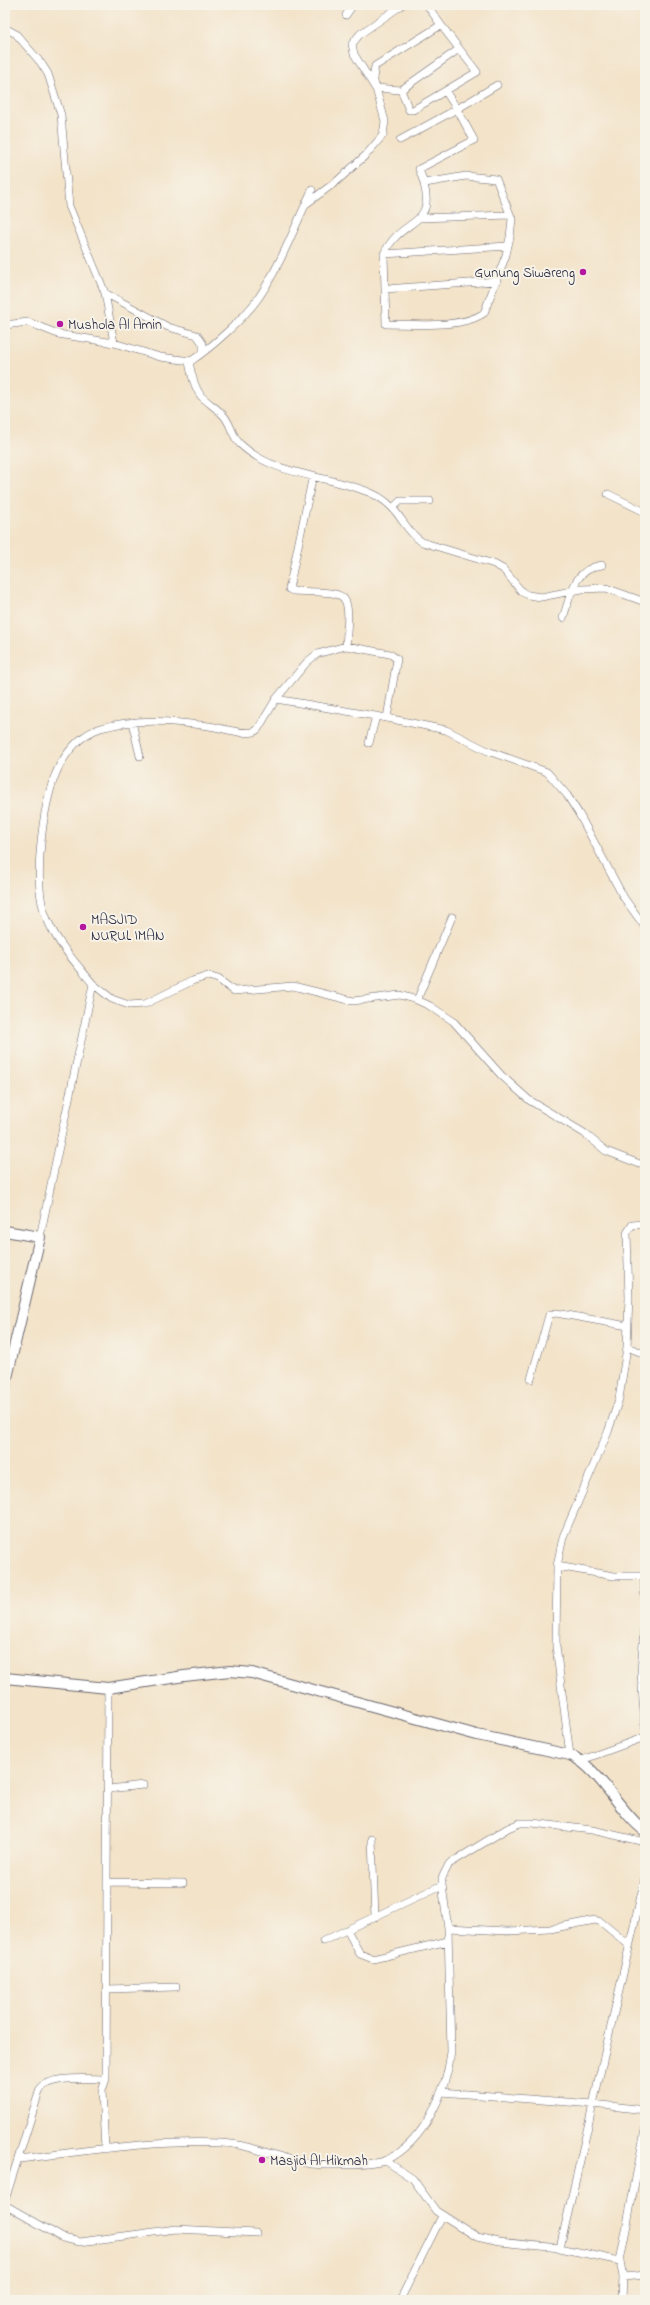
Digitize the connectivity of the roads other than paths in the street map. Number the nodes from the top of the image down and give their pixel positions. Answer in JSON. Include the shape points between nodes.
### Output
{"nodes":[{"id":1,"x":353,"y":5,"type":"edge"},
{"id":2,"x":402,"y":5,"type":"edge"},
{"id":3,"x":428,"y":5,"type":"edge"},
{"id":4,"x":346,"y":16,"type":"dead end"},
{"id":5,"x":442,"y":25,"type":"junction"},
{"id":6,"x":5,"y":28,"type":"edge"},
{"id":7,"x":459,"y":49,"type":"junction"},
{"id":8,"x":497,"y":85,"type":"dead end"},
{"id":9,"x":375,"y":88,"type":"junction"},
{"id":10,"x":401,"y":90,"type":"junction"},
{"id":11,"x":446,"y":92,"type":"junction"},
{"id":12,"x":457,"y":109,"type":"junction"},
{"id":13,"x":400,"y":140,"type":"dead end"},
{"id":14,"x":425,"y":183,"type":"junction"},
{"id":15,"x":312,"y":190,"type":"dead end"},
{"id":16,"x":306,"y":204,"type":"junction"},
{"id":17,"x":510,"y":215,"type":"junction"},
{"id":18,"x":419,"y":218,"type":"junction"},
{"id":19,"x":508,"y":246,"type":"junction"},
{"id":20,"x":384,"y":254,"type":"junction"},
{"id":21,"x":496,"y":282,"type":"junction"},
{"id":22,"x":385,"y":289,"type":"junction"},
{"id":23,"x":105,"y":293,"type":"junction"},
{"id":24,"x":5,"y":325,"type":"edge"},
{"id":25,"x":114,"y":343,"type":"junction"},
{"id":26,"x":203,"y":352,"type":"junction"},
{"id":27,"x":189,"y":362,"type":"junction"},
{"id":28,"x":313,"y":475,"type":"junction"},
{"id":29,"x":608,"y":494,"type":"dead end"},
{"id":30,"x":430,"y":501,"type":"dead end"},
{"id":31,"x":394,"y":507,"type":"junction"},
{"id":32,"x":645,"y":512,"type":"edge"},
{"id":33,"x":602,"y":565,"type":"dead end"},
{"id":34,"x":572,"y":590,"type":"junction"},
{"id":35,"x":645,"y":602,"type":"edge"},
{"id":36,"x":563,"y":618,"type":"dead end"},
{"id":37,"x":346,"y":646,"type":"junction"},
{"id":38,"x":276,"y":699,"type":"junction"},
{"id":39,"x":376,"y":716,"type":"junction"},
{"id":40,"x":387,"y":718,"type":"junction"},
{"id":41,"x":132,"y":722,"type":"junction"},
{"id":42,"x":369,"y":743,"type":"dead end"},
{"id":43,"x":140,"y":756,"type":"dead end"},
{"id":44,"x":452,"y":916,"type":"dead end"},
{"id":45,"x":645,"y":927,"type":"edge"},
{"id":46,"x":93,"y":984,"type":"junction"},
{"id":47,"x":417,"y":1000,"type":"junction"},
{"id":48,"x":645,"y":1166,"type":"edge"},
{"id":49,"x":645,"y":1224,"type":"edge"},
{"id":50,"x":5,"y":1231,"type":"edge"},
{"id":51,"x":40,"y":1237,"type":"junction"},
{"id":52,"x":628,"y":1326,"type":"junction"},
{"id":53,"x":627,"y":1347,"type":"junction"},
{"id":54,"x":645,"y":1354,"type":"edge"},
{"id":55,"x":531,"y":1379,"type":"dead end"},
{"id":56,"x":5,"y":1386,"type":"edge"},
{"id":57,"x":557,"y":1566,"type":"junction"},
{"id":58,"x":645,"y":1576,"type":"edge"},
{"id":59,"x":645,"y":1601,"type":"edge"},
{"id":60,"x":645,"y":1613,"type":"edge"},
{"id":61,"x":5,"y":1678,"type":"edge"},
{"id":62,"x":108,"y":1688,"type":"junction"},
{"id":63,"x":645,"y":1727,"type":"edge"},
{"id":64,"x":645,"y":1737,"type":"edge"},
{"id":65,"x":570,"y":1755,"type":"junction"},
{"id":66,"x":582,"y":1760,"type":"junction"},
{"id":67,"x":144,"y":1785,"type":"dead end"},
{"id":68,"x":109,"y":1789,"type":"junction"},
{"id":69,"x":645,"y":1831,"type":"edge"},
{"id":70,"x":372,"y":1839,"type":"dead end"},
{"id":71,"x":645,"y":1842,"type":"edge"},
{"id":72,"x":645,"y":1878,"type":"edge"},
{"id":73,"x":108,"y":1882,"type":"junction"},
{"id":74,"x":183,"y":1883,"type":"dead end"},
{"id":75,"x":442,"y":1885,"type":"junction"},
{"id":76,"x":375,"y":1917,"type":"junction"},
{"id":77,"x":448,"y":1928,"type":"junction"},
{"id":78,"x":347,"y":1930,"type":"junction"},
{"id":79,"x":323,"y":1941,"type":"dead end"},
{"id":80,"x":448,"y":1941,"type":"junction"},
{"id":81,"x":629,"y":1945,"type":"junction"},
{"id":82,"x":176,"y":1987,"type":"dead end"},
{"id":83,"x":107,"y":1989,"type":"junction"},
{"id":84,"x":106,"y":2079,"type":"junction"},
{"id":85,"x":441,"y":2092,"type":"junction"},
{"id":86,"x":593,"y":2104,"type":"junction"},
{"id":87,"x":645,"y":2110,"type":"edge"},
{"id":88,"x":645,"y":2130,"type":"edge"},
{"id":89,"x":105,"y":2149,"type":"junction"},
{"id":90,"x":19,"y":2159,"type":"junction"},
{"id":91,"x":386,"y":2161,"type":"junction"},
{"id":92,"x":5,"y":2200,"type":"edge"},
{"id":93,"x":5,"y":2205,"type":"edge"},
{"id":94,"x":442,"y":2216,"type":"junction"},
{"id":95,"x":256,"y":2233,"type":"dead end"},
{"id":96,"x":560,"y":2248,"type":"junction"},
{"id":97,"x":620,"y":2261,"type":"junction"},
{"id":98,"x":645,"y":2275,"type":"edge"},
{"id":99,"x":623,"y":2277,"type":"junction"},
{"id":100,"x":400,"y":2300,"type":"edge"},
{"id":101,"x":622,"y":2300,"type":"edge"}],
"edges":[{"from":1,"to":4,"type":"street"},
{"from":2,"to":9,"type":"street","via":[[360,34],[352,44],[354,54]]},
{"from":3,"to":5,"type":"street"},
{"from":5,"to":7,"type":"street"},
{"from":5,"to":9,"type":"street","via":[[375,66]]},
{"from":6,"to":23,"type":"street","via":[[16,34],[42,63],[48,74],[61,115],[69,206]]},
{"from":7,"to":10,"type":"street"},
{"from":7,"to":11,"type":"street","via":[[477,72]]},
{"from":8,"to":12,"type":"street"},
{"from":9,"to":10,"type":"street"},
{"from":9,"to":16,"type":"street","via":[[385,121],[383,135],[366,155],[337,181]]},
{"from":10,"to":11,"type":"street","via":[[409,110]]},
{"from":11,"to":12,"type":"street"},
{"from":12,"to":13,"type":"street"},
{"from":12,"to":14,"type":"street","via":[[474,140],[419,169]]},
{"from":14,"to":17,"type":"street","via":[[466,176],[496,179]]},
{"from":14,"to":18,"type":"street","via":[[427,208]]},
{"from":15,"to":16,"type":"street"},
{"from":16,"to":26,"type":"street","via":[[257,300],[244,316]]},
{"from":17,"to":18,"type":"street"},
{"from":17,"to":19,"type":"street","via":[[512,219]]},
{"from":18,"to":20,"type":"street","via":[[389,244]]},
{"from":19,"to":20,"type":"street"},
{"from":19,"to":21,"type":"street"},
{"from":20,"to":22,"type":"street"},
{"from":21,"to":22,"type":"street"},
{"from":21,"to":22,"type":"street","via":[[484,313],[476,318],[458,322],[386,324]]},
{"from":23,"to":25,"type":"street"},
{"from":23,"to":26,"type":"street","via":[[168,327],[197,335],[203,344]]},
{"from":24,"to":25,"type":"street","via":[[28,322],[58,334]]},
{"from":25,"to":27,"type":"street","via":[[160,357]]},
{"from":26,"to":27,"type":"street"},
{"from":27,"to":28,"type":"street","via":[[201,396],[226,417],[239,443],[277,467]]},
{"from":28,"to":31,"type":"street","via":[[373,494]]},
{"from":28,"to":37,"type":"street","via":[[289,589],[343,596],[349,612]]},
{"from":29,"to":32,"type":"street"},
{"from":30,"to":31,"type":"street","via":[[400,501]]},
{"from":31,"to":34,"type":"street","via":[[414,537],[422,542],[494,564],[503,569],[522,592],[528,595],[541,597]]},
{"from":33,"to":34,"type":"street","via":[[586,569]]},
{"from":34,"to":35,"type":"street","via":[[606,588]]},
{"from":34,"to":36,"type":"street"},
{"from":37,"to":38,"type":"street","via":[[322,651],[312,657]]},
{"from":37,"to":40,"type":"street","via":[[390,654],[397,659]]},
{"from":38,"to":39,"type":"street"},
{"from":38,"to":41,"type":"street","via":[[258,729],[251,733],[169,720]]},
{"from":39,"to":40,"type":"street"},
{"from":39,"to":42,"type":"street"},
{"from":40,"to":45,"type":"street","via":[[446,730],[488,751],[547,772],[567,795],[624,898]]},
{"from":41,"to":43,"type":"street"},
{"from":41,"to":46,"type":"street","via":[[101,728],[89,734],[68,752],[54,778],[41,847],[39,883],[45,913],[68,953]]},
{"from":44,"to":47,"type":"street"},
{"from":46,"to":47,"type":"street","via":[[112,999],[129,1005],[145,1004],[208,976],[234,991],[293,986],[353,1001],[400,995]]},
{"from":46,"to":51,"type":"street"},
{"from":47,"to":48,"type":"street","via":[[453,1021],[501,1075],[529,1100],[584,1133],[606,1151]]},
{"from":49,"to":52,"type":"street","via":[[632,1225],[627,1233]]},
{"from":50,"to":51,"type":"street"},
{"from":51,"to":56,"type":"street"},
{"from":52,"to":53,"type":"street"},
{"from":52,"to":55,"type":"street","via":[[556,1313],[549,1315]]},
{"from":53,"to":54,"type":"street"},
{"from":53,"to":57,"type":"street","via":[[616,1414],[563,1538]]},
{"from":57,"to":58,"type":"street","via":[[614,1576]]},
{"from":57,"to":65,"type":"street","via":[[556,1646]]},
{"from":58,"to":59,"type":"street"},
{"from":60,"to":63,"type":"street","via":[[640,1673]]},
{"from":61,"to":62,"type":"street"},
{"from":62,"to":65,"type":"street","via":[[191,1675],[230,1671],[252,1673],[477,1736]]},
{"from":62,"to":68,"type":"street"},
{"from":64,"to":66,"type":"street"},
{"from":65,"to":66,"type":"street"},
{"from":66,"to":69,"type":"street","via":[[624,1811]]},
{"from":67,"to":68,"type":"street"},
{"from":68,"to":73,"type":"street"},
{"from":70,"to":76,"type":"street"},
{"from":71,"to":75,"type":"street","via":[[592,1830],[520,1823],[449,1864],[442,1878]]},
{"from":72,"to":81,"type":"street"},
{"from":73,"to":74,"type":"street"},
{"from":73,"to":83,"type":"street"},
{"from":75,"to":76,"type":"street"},
{"from":75,"to":77,"type":"street"},
{"from":76,"to":78,"type":"street"},
{"from":77,"to":80,"type":"street"},
{"from":77,"to":81,"type":"street","via":[[536,1930],[594,1920],[601,1922]]},
{"from":78,"to":79,"type":"street"},
{"from":78,"to":80,"type":"street","via":[[360,1954],[373,1959]]},
{"from":80,"to":85,"type":"street","via":[[451,2052],[447,2078]]},
{"from":81,"to":86,"type":"street"},
{"from":82,"to":83,"type":"street"},
{"from":83,"to":84,"type":"street"},
{"from":84,"to":89,"type":"street","via":[[102,2091]]},
{"from":84,"to":90,"type":"street","via":[[53,2080],[44,2084],[40,2089]]},
{"from":85,"to":86,"type":"street"},
{"from":85,"to":91,"type":"street","via":[[424,2125],[408,2144]]},
{"from":86,"to":87,"type":"street"},
{"from":86,"to":96,"type":"street"},
{"from":88,"to":97,"type":"street"},
{"from":89,"to":90,"type":"street"},
{"from":89,"to":91,"type":"street","via":[[140,2145],[220,2143],[314,2164]]},
{"from":90,"to":92,"type":"street"},
{"from":91,"to":94,"type":"street","via":[[413,2179],[431,2206]]},
{"from":93,"to":95,"type":"street","via":[[63,2238],[80,2242],[176,2229]]},
{"from":94,"to":96,"type":"street","via":[[486,2240]]},
{"from":94,"to":100,"type":"street"},
{"from":96,"to":97,"type":"street"},
{"from":97,"to":99,"type":"street"},
{"from":98,"to":99,"type":"street"},
{"from":99,"to":101,"type":"street"}]}
